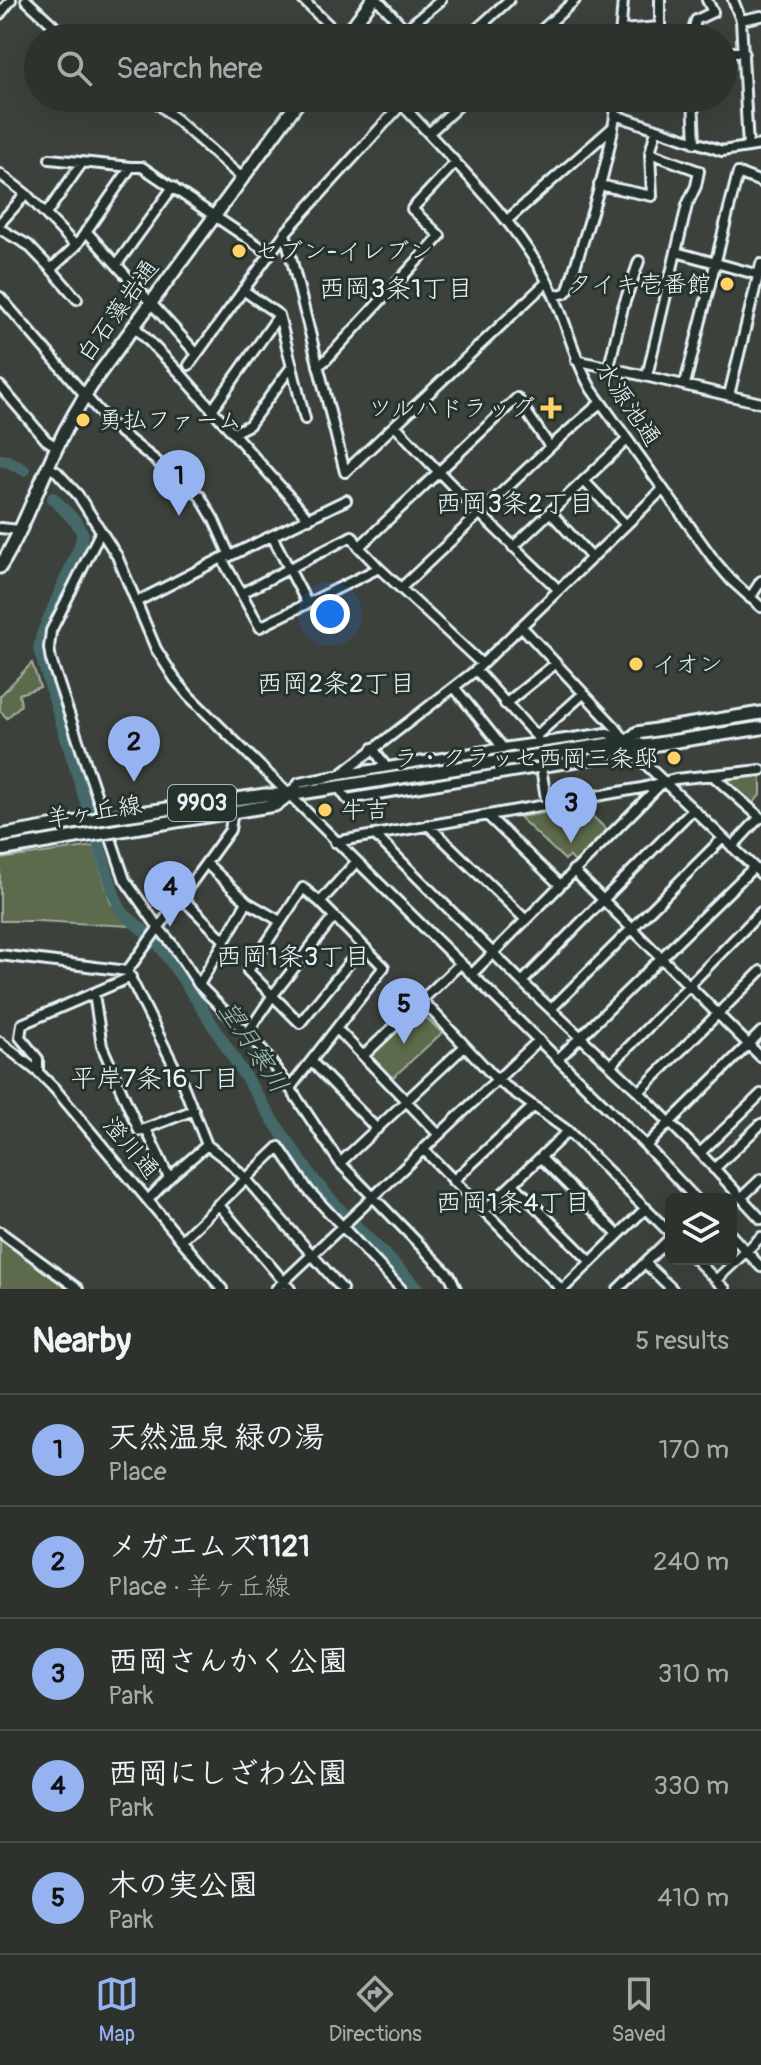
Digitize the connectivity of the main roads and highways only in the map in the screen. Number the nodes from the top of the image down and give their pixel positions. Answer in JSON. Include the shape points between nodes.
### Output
{"nodes":[{"id":1,"x":375,"y":0,"type":"edge"},
{"id":2,"x":355,"y":24,"type":"edge"},
{"id":3,"x":291,"y":112,"type":"edge"},
{"id":4,"x":0,"y":567,"type":"edge"},
{"id":5,"x":761,"y":713,"type":"edge"},
{"id":6,"x":761,"y":728,"type":"edge"},
{"id":7,"x":628,"y":741,"type":"junction"},
{"id":8,"x":288,"y":795,"type":"junction"},
{"id":9,"x":0,"y":836,"type":"edge"},
{"id":10,"x":0,"y":850,"type":"edge"}],
"edges":[{"from":1,"to":2,"type":"main road"},
{"from":3,"to":4,"type":"main road","name":"白石藻岩通","via":[[85,395]]},
{"from":5,"to":7,"type":"main road","name":"羊ヶ丘線","number":"9903","via":[[637,733]]},
{"from":6,"to":7,"type":"main road","name":"羊ヶ丘線","number":"9903","via":[[644,746]]},
{"from":7,"to":8,"type":"main road","name":"羊ヶ丘線","number":"9903","via":[[340,781]]},
{"from":8,"to":9,"type":"main road","name":"羊ヶ丘線","number":"9903","bridge":true},
{"from":8,"to":10,"type":"main road","name":"羊ヶ丘線","number":"9903","bridge":true,"via":[[275,805]]}]}
